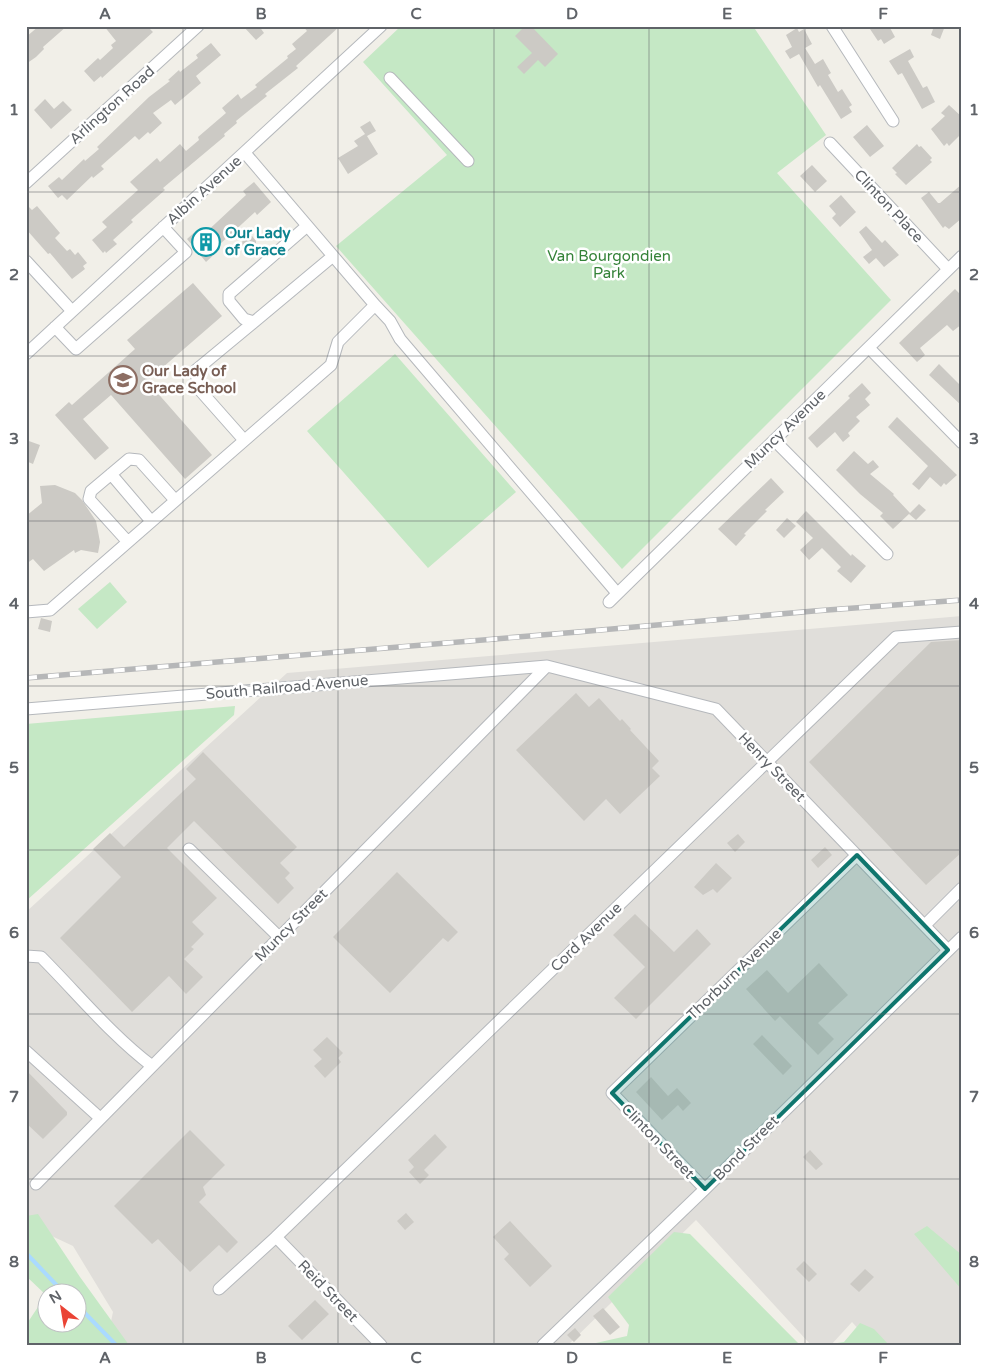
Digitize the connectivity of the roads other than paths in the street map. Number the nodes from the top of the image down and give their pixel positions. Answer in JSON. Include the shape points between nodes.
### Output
{"nodes":[{"id":1,"x":198,"y":26,"type":"edge"},
{"id":2,"x":381,"y":26,"type":"edge"},
{"id":3,"x":832,"y":26,"type":"edge"},
{"id":4,"x":390,"y":78,"type":"dead end"},
{"id":5,"x":893,"y":121,"type":"dead end"},
{"id":6,"x":830,"y":143,"type":"dead end"},
{"id":7,"x":245,"y":152,"type":"junction"},
{"id":8,"x":468,"y":161,"type":"dead end"},
{"id":9,"x":26,"y":183,"type":"edge"},
{"id":10,"x":307,"y":226,"type":"junction"},
{"id":11,"x":163,"y":227,"type":"junction"},
{"id":12,"x":333,"y":256,"type":"junction"},
{"id":13,"x":962,"y":256,"type":"edge"},
{"id":14,"x":26,"y":261,"type":"edge"},
{"id":15,"x":948,"y":270,"type":"junction"},
{"id":16,"x":375,"y":305,"type":"junction"},
{"id":17,"x":72,"y":311,"type":"junction"},
{"id":18,"x":254,"y":322,"type":"junction"},
{"id":19,"x":54,"y":327,"type":"junction"},
{"id":20,"x":869,"y":348,"type":"junction"},
{"id":21,"x":26,"y":354,"type":"edge"},
{"id":22,"x":244,"y":440,"type":"junction"},
{"id":23,"x":774,"y":440,"type":"junction"},
{"id":24,"x":962,"y":444,"type":"edge"},
{"id":25,"x":111,"y":474,"type":"junction"},
{"id":26,"x":175,"y":500,"type":"junction"},
{"id":27,"x":151,"y":521,"type":"junction"},
{"id":28,"x":128,"y":542,"type":"junction"},
{"id":29,"x":887,"y":554,"type":"dead end"},
{"id":30,"x":618,"y":593,"type":"junction"},
{"id":31,"x":609,"y":602,"type":"dead end"},
{"id":32,"x":26,"y":612,"type":"edge"},
{"id":33,"x":962,"y":632,"type":"edge"},
{"id":34,"x":547,"y":666,"type":"junction"},
{"id":35,"x":26,"y":709,"type":"edge"},
{"id":36,"x":767,"y":762,"type":"junction"},
{"id":37,"x":190,"y":849,"type":"dead end"},
{"id":38,"x":857,"y":855,"type":"junction"},
{"id":39,"x":962,"y":888,"type":"edge"},
{"id":40,"x":925,"y":925,"type":"junction"},
{"id":41,"x":279,"y":937,"type":"junction"},
{"id":42,"x":962,"y":937,"type":"edge"},
{"id":43,"x":948,"y":950,"type":"junction"},
{"id":44,"x":26,"y":956,"type":"edge"},
{"id":45,"x":26,"y":1051,"type":"edge"},
{"id":46,"x":152,"y":1066,"type":"junction"},
{"id":47,"x":612,"y":1093,"type":"joint"},
{"id":48,"x":100,"y":1118,"type":"junction"},
{"id":49,"x":36,"y":1184,"type":"dead end"},
{"id":50,"x":705,"y":1188,"type":"junction"},
{"id":51,"x":276,"y":1237,"type":"junction"},
{"id":52,"x":219,"y":1288,"type":"dead end"},
{"id":53,"x":381,"y":1345,"type":"edge"},
{"id":54,"x":542,"y":1345,"type":"edge"}],
"edges":[{"from":1,"to":9,"type":"street","name":"Arlington Road"},
{"from":2,"to":7,"type":"street","name":"Albin Avenue"},
{"from":3,"to":5,"type":"street"},
{"from":4,"to":8,"type":"street"},
{"from":6,"to":15,"type":"street","name":"Clinton Place"},
{"from":7,"to":10,"type":"street"},
{"from":7,"to":11,"type":"street","name":"Albin Avenue"},
{"from":10,"to":12,"type":"street"},
{"from":10,"to":18,"type":"street","via":[[228,294],[229,301],[244,319]]},
{"from":11,"to":17,"type":"street","name":"Albin Avenue"},
{"from":11,"to":19,"type":"street","via":[[186,252],[76,349]]},
{"from":12,"to":16,"type":"street"},
{"from":12,"to":18,"type":"street"},
{"from":13,"to":15,"type":"street","name":"Muncy Avenue"},
{"from":14,"to":17,"type":"street"},
{"from":15,"to":20,"type":"street","name":"Muncy Avenue"},
{"from":16,"to":22,"type":"street","via":[[338,342],[331,365]]},
{"from":16,"to":30,"type":"street","via":[[390,321],[400,339]]},
{"from":17,"to":19,"type":"street","name":"Albin Avenue"},
{"from":18,"to":22,"type":"street","via":[[196,370],[198,388]]},
{"from":19,"to":21,"type":"street","name":"Albin Avenue"},
{"from":20,"to":23,"type":"street","name":"Muncy Avenue"},
{"from":20,"to":24,"type":"street"},
{"from":22,"to":26,"type":"street"},
{"from":23,"to":29,"type":"street"},
{"from":23,"to":30,"type":"street","name":"Muncy Avenue"},
{"from":25,"to":26,"type":"street","via":[[130,459],[139,460]]},
{"from":25,"to":27,"type":"street"},
{"from":25,"to":28,"type":"street","via":[[91,491],[89,499]]},
{"from":26,"to":27,"type":"street"},
{"from":27,"to":28,"type":"street"},
{"from":28,"to":32,"type":"street","via":[[50,610]]},
{"from":30,"to":31,"type":"street","name":"Muncy Avenue"},
{"from":33,"to":36,"type":"street","name":"Cord Avenue","via":[[896,637]]},
{"from":34,"to":35,"type":"street","name":"South Railroad Avenue"},
{"from":34,"to":36,"type":"street","name":"Henry Street","via":[[716,709]]},
{"from":34,"to":41,"type":"street","name":"Muncy Street"},
{"from":36,"to":38,"type":"street","name":"Henry Street"},
{"from":36,"to":51,"type":"street","name":"Cord Avenue"},
{"from":37,"to":41,"type":"street"},
{"from":38,"to":40,"type":"street","name":"Henry Street"},
{"from":38,"to":47,"type":"street","name":"Thorburn Avenue"},
{"from":39,"to":40,"type":"street"},
{"from":40,"to":43,"type":"street","name":"Henry Street"},
{"from":41,"to":46,"type":"street","name":"Muncy Street"},
{"from":42,"to":43,"type":"street","name":"Bond Street"},
{"from":43,"to":50,"type":"street","name":"Bond Street"},
{"from":44,"to":46,"type":"street","via":[[40,957]]},
{"from":45,"to":48,"type":"street"},
{"from":46,"to":48,"type":"street","name":"Muncy Street"},
{"from":47,"to":50,"type":"street","name":"Clinton Street"},
{"from":48,"to":49,"type":"street","name":"Muncy Street"},
{"from":50,"to":54,"type":"street","name":"Bond Street"},
{"from":51,"to":52,"type":"street"},
{"from":51,"to":53,"type":"street","name":"Reid Street"}]}
